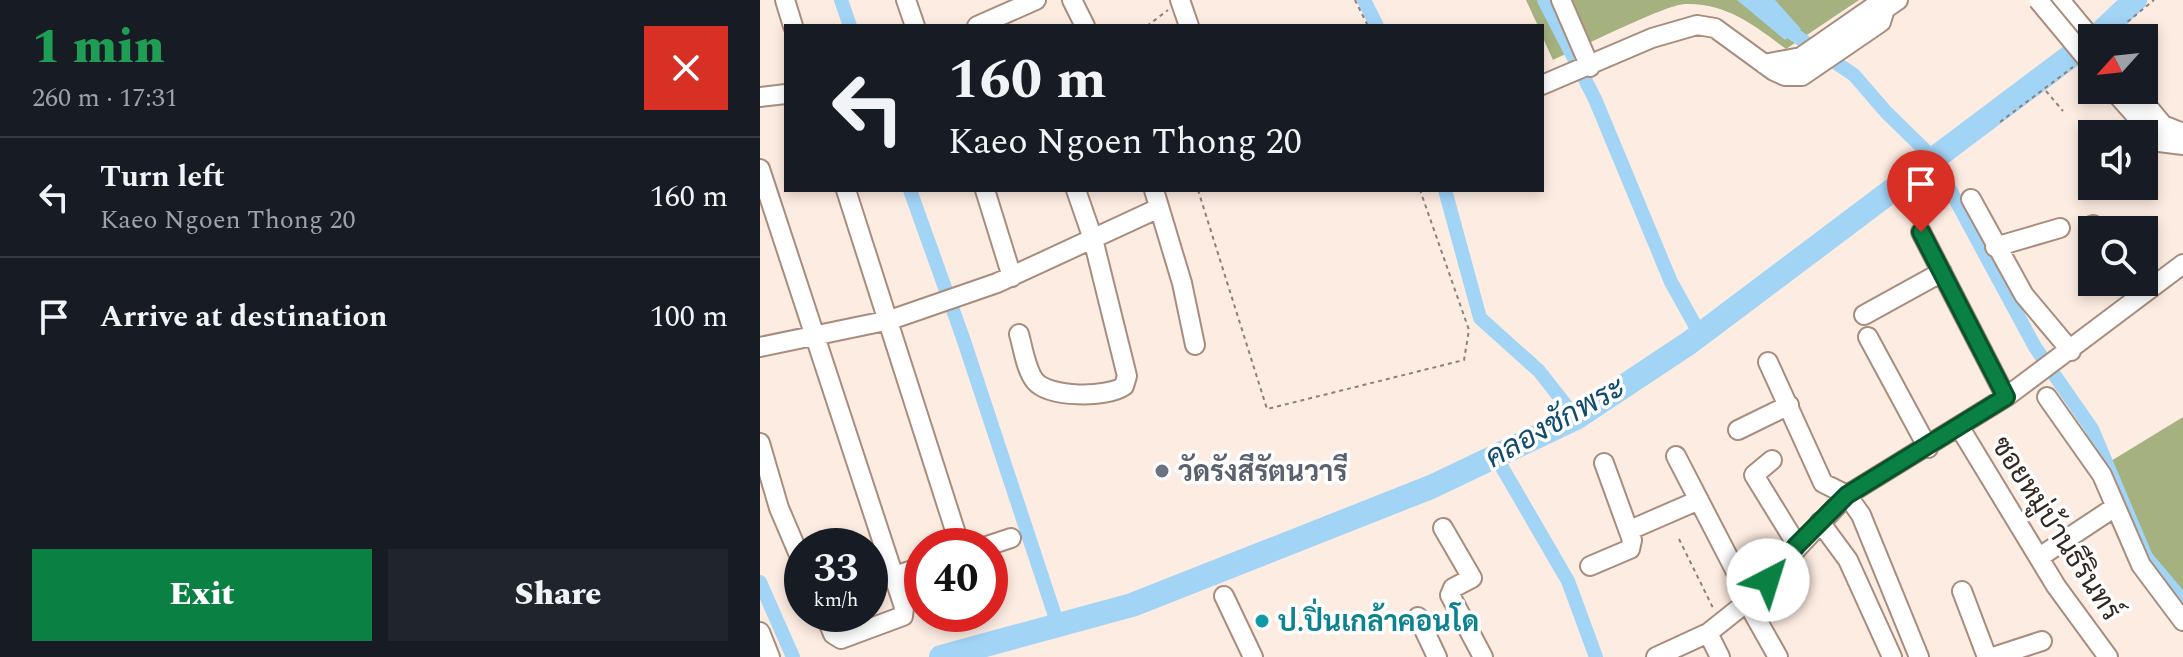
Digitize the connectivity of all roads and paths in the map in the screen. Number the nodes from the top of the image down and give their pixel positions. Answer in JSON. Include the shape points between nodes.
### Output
{"nodes":[{"id":1,"x":785,"y":0,"type":"edge"},
{"id":2,"x":906,"y":0,"type":"edge"},
{"id":3,"x":986,"y":0,"type":"edge"},
{"id":4,"x":1036,"y":0,"type":"edge"},
{"id":5,"x":1072,"y":0,"type":"edge"},
{"id":6,"x":1355,"y":0,"type":"edge"},
{"id":7,"x":1561,"y":0,"type":"edge"},
{"id":8,"x":2038,"y":0,"type":"edge"},
{"id":9,"x":2060,"y":0,"type":"edge"},
{"id":10,"x":2154,"y":0,"type":"edge"},
{"id":11,"x":1180,"y":1,"type":"edge"},
{"id":12,"x":1881,"y":12,"type":"edge"},
{"id":13,"x":989,"y":23,"type":"edge"},
{"id":14,"x":792,"y":24,"type":"edge"},
{"id":15,"x":914,"y":24,"type":"edge"},
{"id":16,"x":1084,"y":24,"type":"edge"},
{"id":17,"x":1150,"y":24,"type":"edge"},
{"id":18,"x":1188,"y":24,"type":"edge"},
{"id":19,"x":1367,"y":24,"type":"edge"},
{"id":20,"x":2080,"y":24,"type":"edge"},
{"id":21,"x":2125,"y":24,"type":"edge"},
{"id":22,"x":2078,"y":52,"type":"edge"},
{"id":23,"x":1590,"y":67,"type":"junction"},
{"id":24,"x":2078,"y":68,"type":"edge"},
{"id":25,"x":1544,"y":84,"type":"edge"},
{"id":26,"x":2045,"y":90,"type":"junction"},
{"id":27,"x":784,"y":94,"type":"edge"},
{"id":28,"x":760,"y":97,"type":"edge"},
{"id":29,"x":2129,"y":104,"type":"edge"},
{"id":30,"x":2063,"y":111,"type":"dead end"},
{"id":31,"x":2146,"y":120,"type":"edge"},
{"id":32,"x":2000,"y":122,"type":"dead end"},
{"id":33,"x":2158,"y":125,"type":"edge"},
{"id":34,"x":2183,"y":133,"type":"edge"},
{"id":35,"x":2158,"y":140,"type":"edge"},
{"id":36,"x":2183,"y":145,"type":"edge"},
{"id":37,"x":760,"y":169,"type":"edge"},
{"id":38,"x":847,"y":192,"type":"edge"},
{"id":39,"x":986,"y":192,"type":"edge"},
{"id":40,"x":1077,"y":192,"type":"edge"},
{"id":41,"x":1199,"y":192,"type":"edge"},
{"id":42,"x":1421,"y":192,"type":"edge"},
{"id":43,"x":1157,"y":199,"type":"edge"},
{"id":44,"x":1971,"y":199,"type":"dead end"},
{"id":45,"x":2060,"y":228,"type":"dead end"},
{"id":46,"x":1921,"y":232,"type":"dead end"},
{"id":47,"x":1093,"y":239,"type":"junction"},
{"id":48,"x":1995,"y":247,"type":"junction"},
{"id":49,"x":2183,"y":264,"type":"edge"},
{"id":50,"x":1942,"y":272,"type":"junction"},
{"id":51,"x":1012,"y":277,"type":"junction"},
{"id":52,"x":2158,"y":278,"type":"edge"},
{"id":53,"x":2133,"y":296,"type":"edge"},
{"id":54,"x":1864,"y":315,"type":"dead end"},
{"id":55,"x":890,"y":320,"type":"junction"},
{"id":56,"x":813,"y":334,"type":"junction"},
{"id":57,"x":1019,"y":334,"type":"dead end"},
{"id":58,"x":1868,"y":337,"type":"dead end"},
{"id":59,"x":1195,"y":345,"type":"dead end"},
{"id":60,"x":760,"y":347,"type":"edge"},
{"id":61,"x":2066,"y":354,"type":"junction"},
{"id":62,"x":1768,"y":362,"type":"dead end"},
{"id":63,"x":2006,"y":397,"type":"junction"},
{"id":64,"x":2047,"y":397,"type":"dead end"},
{"id":65,"x":1789,"y":405,"type":"junction"},
{"id":66,"x":1960,"y":428,"type":"junction"},
{"id":67,"x":1738,"y":430,"type":"dead end"},
{"id":68,"x":760,"y":443,"type":"edge"},
{"id":69,"x":1928,"y":448,"type":"junction"},
{"id":70,"x":1676,"y":456,"type":"dead end"},
{"id":71,"x":1772,"y":460,"type":"dead end"},
{"id":72,"x":1604,"y":463,"type":"dead end"},
{"id":73,"x":1847,"y":495,"type":"junction"},
{"id":74,"x":1699,"y":500,"type":"junction"},
{"id":75,"x":2115,"y":507,"type":"junction"},
{"id":76,"x":1820,"y":522,"type":"junction"},
{"id":77,"x":788,"y":528,"type":"edge"},
{"id":78,"x":954,"y":528,"type":"edge"},
{"id":79,"x":1443,"y":528,"type":"dead end"},
{"id":80,"x":1630,"y":530,"type":"junction"},
{"id":81,"x":1011,"y":538,"type":"dead end"},
{"id":82,"x":1008,"y":539,"type":"edge"},
{"id":83,"x":1679,"y":539,"type":"dead end"},
{"id":84,"x":1797,"y":545,"type":"junction"},
{"id":85,"x":2041,"y":556,"type":"junction"},
{"id":86,"x":1590,"y":566,"type":"dead end"},
{"id":87,"x":904,"y":573,"type":"edge"},
{"id":88,"x":894,"y":576,"type":"junction"},
{"id":89,"x":1962,"y":591,"type":"dead end"},
{"id":90,"x":1224,"y":596,"type":"dead end"},
{"id":91,"x":1748,"y":600,"type":"junction"},
{"id":92,"x":1418,"y":617,"type":"dead end"},
{"id":93,"x":2183,"y":621,"type":"edge"},
{"id":94,"x":888,"y":625,"type":"edge"},
{"id":95,"x":1714,"y":628,"type":"junction"},
{"id":96,"x":760,"y":632,"type":"edge"},
{"id":97,"x":832,"y":632,"type":"edge"},
{"id":98,"x":864,"y":632,"type":"edge"},
{"id":99,"x":2033,"y":648,"type":"edge"},
{"id":100,"x":770,"y":657,"type":"edge"},
{"id":101,"x":1253,"y":657,"type":"edge"},
{"id":102,"x":1437,"y":657,"type":"edge"},
{"id":103,"x":1483,"y":657,"type":"edge"},
{"id":104,"x":1656,"y":657,"type":"edge"},
{"id":105,"x":1720,"y":657,"type":"edge"},
{"id":106,"x":1778,"y":657,"type":"edge"},
{"id":107,"x":1892,"y":657,"type":"edge"},
{"id":108,"x":1919,"y":657,"type":"edge"},
{"id":109,"x":1987,"y":657,"type":"edge"},
{"id":110,"x":1993,"y":657,"type":"edge"},
{"id":111,"x":2108,"y":657,"type":"edge"}],
"edges":[{"from":1,"to":14,"type":"street"},
{"from":2,"to":15,"type":"street"},
{"from":3,"to":13,"type":"street"},
{"from":4,"to":13,"type":"street"},
{"from":5,"to":16,"type":"street"},
{"from":6,"to":19,"type":"path"},
{"from":7,"to":23,"type":"street"},
{"from":8,"to":22,"type":"street","bridge":true},
{"from":9,"to":20,"type":"street"},
{"from":10,"to":21,"type":"path"},
{"from":11,"to":17,"type":"path"},
{"from":11,"to":18,"type":"street"},
{"from":12,"to":23,"type":"street","via":[[1802,76],[1777,67],[1715,28],[1697,25],[1652,38]]},
{"from":23,"to":25,"type":"street"},
{"from":24,"to":26,"type":"path"},
{"from":26,"to":30,"type":"path"},
{"from":26,"to":32,"type":"path"},
{"from":27,"to":28,"type":"street"},
{"from":29,"to":31,"type":"street"},
{"from":33,"to":34,"type":"street"},
{"from":35,"to":36,"type":"street"},
{"from":37,"to":56,"type":"street"},
{"from":38,"to":55,"type":"street"},
{"from":39,"to":51,"type":"street"},
{"from":40,"to":47,"type":"street"},
{"from":41,"to":42,"type":"path","via":[[1267,409],[1464,360],[1469,330]]},
{"from":43,"to":47,"type":"street"},
{"from":43,"to":59,"type":"street"},
{"from":44,"to":48,"type":"street"},
{"from":45,"to":48,"type":"street"},
{"from":46,"to":50,"type":"street"},
{"from":47,"to":51,"type":"street"},
{"from":47,"to":57,"type":"street","via":[[1127,376],[1124,386],[1098,397],[1042,386],[1034,379]]},
{"from":48,"to":61,"type":"street"},
{"from":49,"to":52,"type":"street"},
{"from":50,"to":54,"type":"street"},
{"from":50,"to":63,"type":"street"},
{"from":51,"to":55,"type":"street"},
{"from":53,"to":61,"type":"street"},
{"from":55,"to":56,"type":"street"},
{"from":55,"to":78,"type":"street"},
{"from":56,"to":60,"type":"street"},
{"from":56,"to":88,"type":"street"},
{"from":58,"to":69,"type":"street"},
{"from":61,"to":63,"type":"street"},
{"from":62,"to":65,"type":"street"},
{"from":63,"to":66,"type":"street"},
{"from":64,"to":75,"type":"street","via":[[2089,455]]},
{"from":65,"to":67,"type":"street"},
{"from":65,"to":73,"type":"street","via":[[1823,483]]},
{"from":66,"to":69,"type":"street"},
{"from":66,"to":85,"type":"street","name":"ซอยหมู่บ้านธีรินทร์"},
{"from":68,"to":77,"type":"street"},
{"from":69,"to":73,"type":"street"},
{"from":70,"to":74,"type":"street"},
{"from":71,"to":84,"type":"street","via":[[1754,475]]},
{"from":72,"to":80,"type":"street"},
{"from":73,"to":76,"type":"street"},
{"from":73,"to":108,"type":"street","via":[[1861,515]]},
{"from":74,"to":80,"type":"street"},
{"from":74,"to":91,"type":"street"},
{"from":75,"to":85,"type":"street"},
{"from":75,"to":93,"type":"street","via":[[2141,565]]},
{"from":76,"to":84,"type":"street"},
{"from":76,"to":107,"type":"street","via":[[1848,560]]},
{"from":79,"to":103,"type":"street","via":[[1472,578],[1450,595]]},
{"from":80,"to":86,"type":"street","via":[[1630,549]]},
{"from":81,"to":82,"type":"street"},
{"from":83,"to":95,"type":"path"},
{"from":84,"to":91,"type":"street"},
{"from":85,"to":111,"type":"street","name":"ซอยหมู่บ้านธีรินทร์","via":[[2056,586]]},
{"from":87,"to":88,"type":"street"},
{"from":88,"to":94,"type":"street","via":[[903,616]]},
{"from":89,"to":109,"type":"street"},
{"from":90,"to":101,"type":"street"},
{"from":91,"to":95,"type":"street"},
{"from":91,"to":106,"type":"street"},
{"from":92,"to":102,"type":"street"},
{"from":95,"to":104,"type":"street"},
{"from":95,"to":105,"type":"street"},
{"from":96,"to":100,"type":"street"},
{"from":97,"to":98,"type":"street","via":[[841,639]]},
{"from":99,"to":110,"type":"street"}]}
